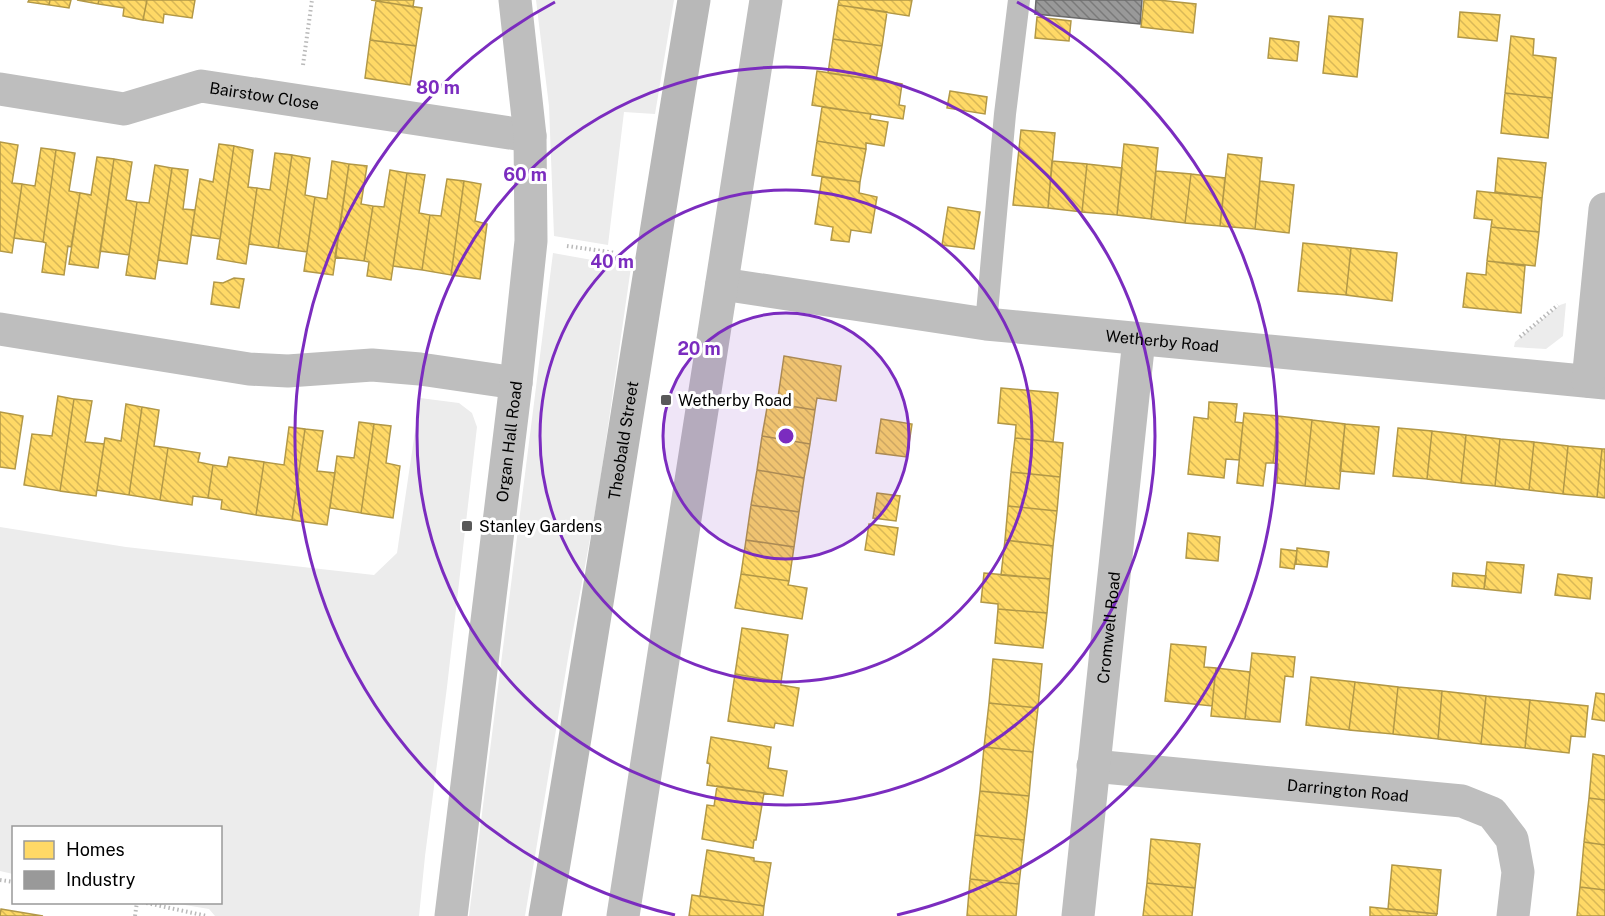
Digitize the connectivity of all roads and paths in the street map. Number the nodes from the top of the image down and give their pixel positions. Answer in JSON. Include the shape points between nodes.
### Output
{"nodes":[{"id":1,"x":312,"y":0,"type":"edge"},
{"id":2,"x":515,"y":0,"type":"edge"},
{"id":3,"x":694,"y":0,"type":"edge"},
{"id":4,"x":766,"y":0,"type":"edge"},
{"id":5,"x":1019,"y":0,"type":"edge"},
{"id":6,"x":0,"y":89,"type":"edge"},
{"id":7,"x":297,"y":101,"type":"junction"},
{"id":8,"x":530,"y":136,"type":"junction"},
{"id":9,"x":1605,"y":209,"type":"edge"},
{"id":10,"x":531,"y":241,"type":"junction"},
{"id":11,"x":651,"y":258,"type":"junction"},
{"id":12,"x":722,"y":284,"type":"junction"},
{"id":13,"x":1563,"y":300,"type":"dead end"},
{"id":14,"x":986,"y":324,"type":"junction"},
{"id":15,"x":0,"y":329,"type":"edge"},
{"id":16,"x":1139,"y":339,"type":"junction"},
{"id":17,"x":1512,"y":344,"type":"dead end"},
{"id":18,"x":1596,"y":382,"type":"edge"},
{"id":19,"x":516,"y":383,"type":"junction"},
{"id":20,"x":1094,"y":766,"type":"junction"},
{"id":21,"x":147,"y":904,"type":"edge"},
{"id":22,"x":207,"y":916,"type":"edge"},
{"id":23,"x":451,"y":916,"type":"edge"},
{"id":24,"x":545,"y":916,"type":"edge"},
{"id":25,"x":623,"y":916,"type":"edge"},
{"id":26,"x":1078,"y":916,"type":"edge"},
{"id":27,"x":1513,"y":916,"type":"edge"}],
"edges":[{"from":1,"to":7,"type":"path"},
{"from":2,"to":8,"type":"street","name":"Organ Hall Road"},
{"from":3,"to":11,"type":"street","name":"Theobald Street"},
{"from":4,"to":12,"type":"street"},
{"from":5,"to":14,"type":"lane"},
{"from":6,"to":7,"type":"street","name":"Bairstow Close","via":[[124,109],[201,86]]},
{"from":7,"to":8,"type":"street","name":"Bairstow Close"},
{"from":8,"to":10,"type":"street","name":"Organ Hall Road"},
{"from":9,"to":18,"type":"street"},
{"from":10,"to":11,"type":"path"},
{"from":10,"to":19,"type":"street","name":"Organ Hall Road"},
{"from":11,"to":24,"type":"street","name":"Theobald Street"},
{"from":12,"to":14,"type":"street","name":"Wetherby Road"},
{"from":12,"to":25,"type":"street"},
{"from":13,"to":17,"type":"path"},
{"from":14,"to":16,"type":"street","name":"Wetherby Road"},
{"from":15,"to":19,"type":"street","via":[[249,369],[372,365]]},
{"from":16,"to":18,"type":"street","name":"Wetherby Road"},
{"from":16,"to":20,"type":"street","name":"Cromwell Road"},
{"from":19,"to":23,"type":"street","name":"Organ Hall Road"},
{"from":20,"to":26,"type":"street","name":"Cromwell Road"},
{"from":20,"to":27,"type":"street","name":"Darrington Road","via":[[1462,801],[1492,813],[1512,838],[1518,872]]},
{"from":21,"to":22,"type":"path"}]}
